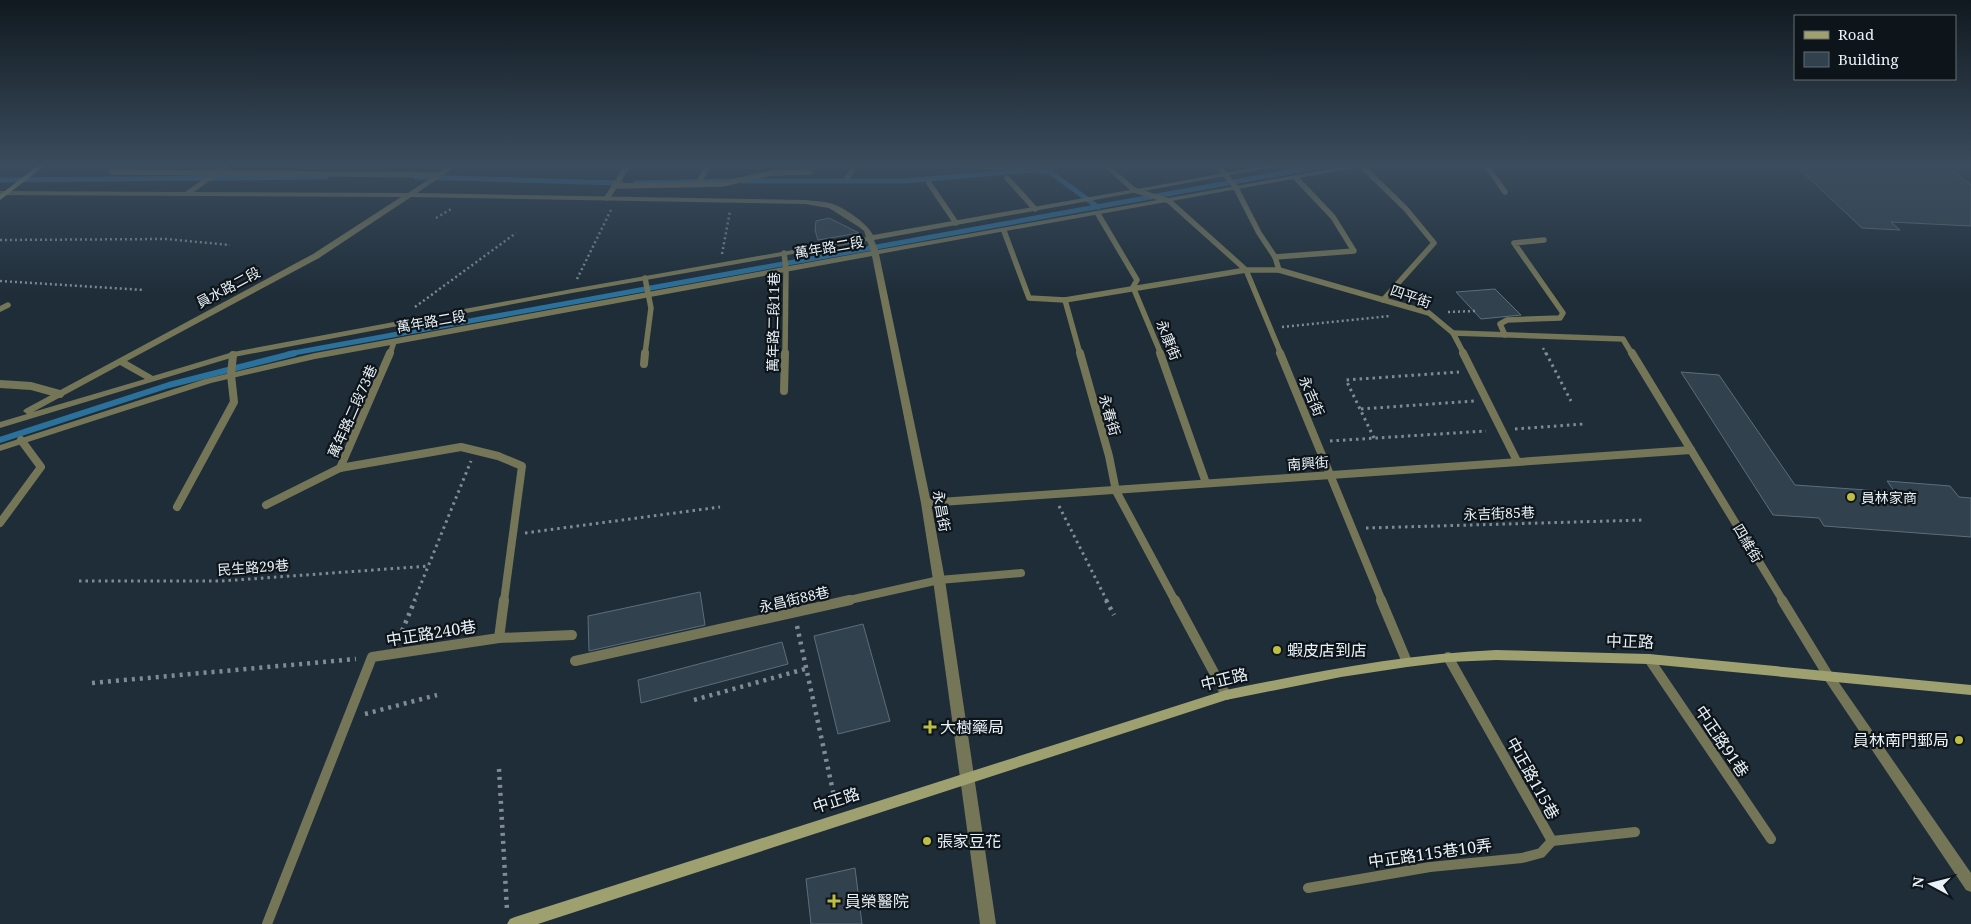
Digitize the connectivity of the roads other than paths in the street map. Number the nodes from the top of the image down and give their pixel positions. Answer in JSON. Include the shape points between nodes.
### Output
{"nodes":[{"id":1,"x":391,"y":208,"type":"edge"},
{"id":2,"x":834,"y":208,"type":"edge"},
{"id":3,"x":946,"y":208,"type":"edge"},
{"id":4,"x":1039,"y":208,"type":"edge"},
{"id":5,"x":1130,"y":208,"type":"edge"},
{"id":6,"x":1177,"y":208,"type":"edge"},
{"id":7,"x":1247,"y":208,"type":"edge"},
{"id":8,"x":1325,"y":208,"type":"edge"},
{"id":9,"x":1405,"y":208,"type":"edge"},
{"id":10,"x":1034,"y":209,"type":"joint"},
{"id":11,"x":1098,"y":214,"type":"junction"},
{"id":12,"x":956,"y":223,"type":"junction"},
{"id":13,"x":1004,"y":232,"type":"junction"},
{"id":14,"x":869,"y":239,"type":"junction"},
{"id":15,"x":1544,"y":240,"type":"dead end"},
{"id":16,"x":784,"y":253,"type":"junction"},
{"id":17,"x":875,"y":253,"type":"junction"},
{"id":18,"x":1275,"y":257,"type":"junction"},
{"id":19,"x":786,"y":269,"type":"junction"},
{"id":20,"x":1246,"y":270,"type":"junction"},
{"id":21,"x":1279,"y":270,"type":"junction"},
{"id":22,"x":645,"y":278,"type":"junction"},
{"id":23,"x":1133,"y":287,"type":"junction"},
{"id":24,"x":650,"y":295,"type":"junction"},
{"id":25,"x":1065,"y":300,"type":"junction"},
{"id":26,"x":1383,"y":300,"type":"junction"},
{"id":27,"x":8,"y":304,"type":"dead end"},
{"id":28,"x":0,"y":309,"type":"edge"},
{"id":29,"x":1453,"y":333,"type":"junction"},
{"id":30,"x":1505,"y":335,"type":"junction"},
{"id":31,"x":394,"y":342,"type":"junction"},
{"id":32,"x":233,"y":354,"type":"junction"},
{"id":33,"x":120,"y":361,"type":"junction"},
{"id":34,"x":644,"y":364,"type":"dead end"},
{"id":35,"x":231,"y":375,"type":"junction"},
{"id":36,"x":150,"y":378,"type":"junction"},
{"id":37,"x":0,"y":384,"type":"edge"},
{"id":38,"x":784,"y":391,"type":"dead end"},
{"id":39,"x":60,"y":394,"type":"junction"},
{"id":40,"x":4,"y":423,"type":"edge"},
{"id":41,"x":21,"y":440,"type":"junction"},
{"id":42,"x":0,"y":448,"type":"edge"},
{"id":43,"x":1691,"y":450,"type":"junction"},
{"id":44,"x":1517,"y":462,"type":"junction"},
{"id":45,"x":340,"y":468,"type":"junction"},
{"id":46,"x":1331,"y":474,"type":"junction"},
{"id":47,"x":1206,"y":483,"type":"junction"},
{"id":48,"x":1116,"y":491,"type":"junction"},
{"id":49,"x":926,"y":503,"type":"junction"},
{"id":50,"x":266,"y":505,"type":"dead end"},
{"id":51,"x":177,"y":507,"type":"dead end"},
{"id":52,"x":0,"y":523,"type":"edge"},
{"id":53,"x":1021,"y":573,"type":"dead end"},
{"id":54,"x":939,"y":580,"type":"junction"},
{"id":55,"x":572,"y":635,"type":"dead end"},
{"id":56,"x":499,"y":638,"type":"junction"},
{"id":57,"x":1448,"y":656,"type":"junction"},
{"id":58,"x":1649,"y":659,"type":"junction"},
{"id":59,"x":575,"y":661,"type":"dead end"},
{"id":60,"x":1407,"y":662,"type":"junction"},
{"id":61,"x":1829,"y":676,"type":"junction"},
{"id":62,"x":1971,"y":690,"type":"edge"},
{"id":63,"x":1226,"y":694,"type":"junction"},
{"id":64,"x":968,"y":776,"type":"junction"},
{"id":65,"x":1635,"y":832,"type":"dead end"},
{"id":66,"x":1771,"y":839,"type":"dead end"},
{"id":67,"x":1552,"y":841,"type":"junction"},
{"id":68,"x":1971,"y":885,"type":"edge"},
{"id":69,"x":1308,"y":888,"type":"dead end"},
{"id":70,"x":511,"y":919,"type":"edge"},
{"id":71,"x":267,"y":924,"type":"edge"},
{"id":72,"x":988,"y":924,"type":"edge"}],
"edges":[{"from":1,"to":33,"type":"street","name":"員水路二段","via":[[316,256]]},
{"from":2,"to":14,"type":"street","name":"永昌街","via":[[862,225]]},
{"from":3,"to":12,"type":"lane"},
{"from":4,"to":10,"type":"street","name":"萬年路二段"},
{"from":5,"to":11,"type":"street","name":"萬年路二段"},
{"from":6,"to":20,"type":"lane","name":"永吉街"},
{"from":7,"to":18,"type":"lane"},
{"from":8,"to":18,"type":"lane","via":[[1354,251]]},
{"from":9,"to":26,"type":"lane","via":[[1434,243]]},
{"from":10,"to":12,"type":"street","name":"萬年路二段"},
{"from":11,"to":13,"type":"street","name":"萬年路二段"},
{"from":11,"to":23,"type":"lane","name":"永康街","via":[[1137,280]]},
{"from":12,"to":14,"type":"street","name":"萬年路二段"},
{"from":13,"to":17,"type":"street","name":"萬年路二段"},
{"from":13,"to":25,"type":"lane","via":[[1029,298]]},
{"from":14,"to":16,"type":"street","name":"萬年路二段"},
{"from":14,"to":17,"type":"street","name":"永昌街"},
{"from":15,"to":30,"type":"lane","via":[[1514,243],[1563,313],[1560,318],[1507,320],[1500,324]]},
{"from":16,"to":19,"type":"lane","name":"萬年路二段11巷"},
{"from":16,"to":22,"type":"street","name":"萬年路二段"},
{"from":17,"to":19,"type":"street","name":"萬年路二段"},
{"from":17,"to":49,"type":"street","name":"永昌街"},
{"from":18,"to":21,"type":"lane"},
{"from":19,"to":24,"type":"street","name":"萬年路二段"},
{"from":19,"to":38,"type":"lane","name":"萬年路二段11巷"},
{"from":20,"to":21,"type":"lane","name":"四平街"},
{"from":20,"to":23,"type":"lane"},
{"from":20,"to":46,"type":"lane","name":"永吉街"},
{"from":21,"to":26,"type":"lane","name":"四平街"},
{"from":22,"to":24,"type":"lane"},
{"from":22,"to":32,"type":"street","name":"萬年路二段"},
{"from":23,"to":25,"type":"lane"},
{"from":23,"to":47,"type":"lane","name":"永康街","via":[[1165,364]]},
{"from":24,"to":31,"type":"street","name":"萬年路二段"},
{"from":24,"to":34,"type":"lane"},
{"from":25,"to":48,"type":"lane","name":"永春街"},
{"from":26,"to":29,"type":"lane","name":"四平街","via":[[1429,313]]},
{"from":27,"to":28,"type":"lane"},
{"from":29,"to":30,"type":"lane","name":"四維街"},
{"from":29,"to":44,"type":"lane","name":"四平街"},
{"from":30,"to":43,"type":"lane","name":"四維街","via":[[1623,339]]},
{"from":31,"to":35,"type":"street","name":"萬年路二段"},
{"from":31,"to":45,"type":"lane","name":"萬年路二段73巷"},
{"from":32,"to":35,"type":"lane"},
{"from":32,"to":36,"type":"street","name":"萬年路二段"},
{"from":33,"to":36,"type":"street"},
{"from":33,"to":39,"type":"street","name":"員水路二段"},
{"from":35,"to":41,"type":"street","name":"萬年路二段"},
{"from":35,"to":51,"type":"lane","via":[[234,402]]},
{"from":36,"to":40,"type":"street","name":"萬年路二段"},
{"from":37,"to":39,"type":"lane","via":[[31,386]]},
{"from":39,"to":40,"type":"street","name":"員水路二段"},
{"from":41,"to":42,"type":"street","name":"萬年路二段"},
{"from":41,"to":52,"type":"lane","via":[[41,467]]},
{"from":43,"to":44,"type":"lane","name":"南興街"},
{"from":43,"to":61,"type":"lane","name":"四維街"},
{"from":44,"to":46,"type":"lane","name":"南興街"},
{"from":45,"to":50,"type":"lane","name":"萬年路二段73巷"},
{"from":45,"to":56,"type":"lane","via":[[461,447],[522,466]]},
{"from":46,"to":47,"type":"lane","name":"南興街"},
{"from":46,"to":60,"type":"lane","name":"永吉街"},
{"from":47,"to":48,"type":"lane","name":"南興街"},
{"from":48,"to":49,"type":"lane","name":"南興街"},
{"from":48,"to":63,"type":"lane","name":"永春街"},
{"from":49,"to":54,"type":"street","name":"永昌街"},
{"from":53,"to":54,"type":"lane","name":"永昌街88巷"},
{"from":54,"to":59,"type":"lane","name":"永昌街88巷"},
{"from":54,"to":64,"type":"street","name":"永昌街"},
{"from":55,"to":56,"type":"lane","name":"中正路240巷"},
{"from":56,"to":71,"type":"lane","name":"中正路240巷","via":[[372,657]]},
{"from":57,"to":58,"type":"street","name":"中正路"},
{"from":57,"to":60,"type":"street","name":"中正路"},
{"from":57,"to":67,"type":"lane","name":"中正路115巷"},
{"from":58,"to":61,"type":"street","name":"中正路"},
{"from":58,"to":66,"type":"lane","name":"中正路91巷"},
{"from":60,"to":63,"type":"street","name":"中正路"},
{"from":61,"to":62,"type":"street","name":"中正路"},
{"from":61,"to":68,"type":"street","name":"四維街"},
{"from":63,"to":64,"type":"street","name":"中正路"},
{"from":64,"to":70,"type":"street","name":"中正路"},
{"from":64,"to":72,"type":"street","name":"永昌街"},
{"from":65,"to":67,"type":"lane","name":"中正路115巷"},
{"from":67,"to":69,"type":"lane","name":"中正路115巷10弄","via":[[1541,852],[1522,858],[1430,867]]}]}
